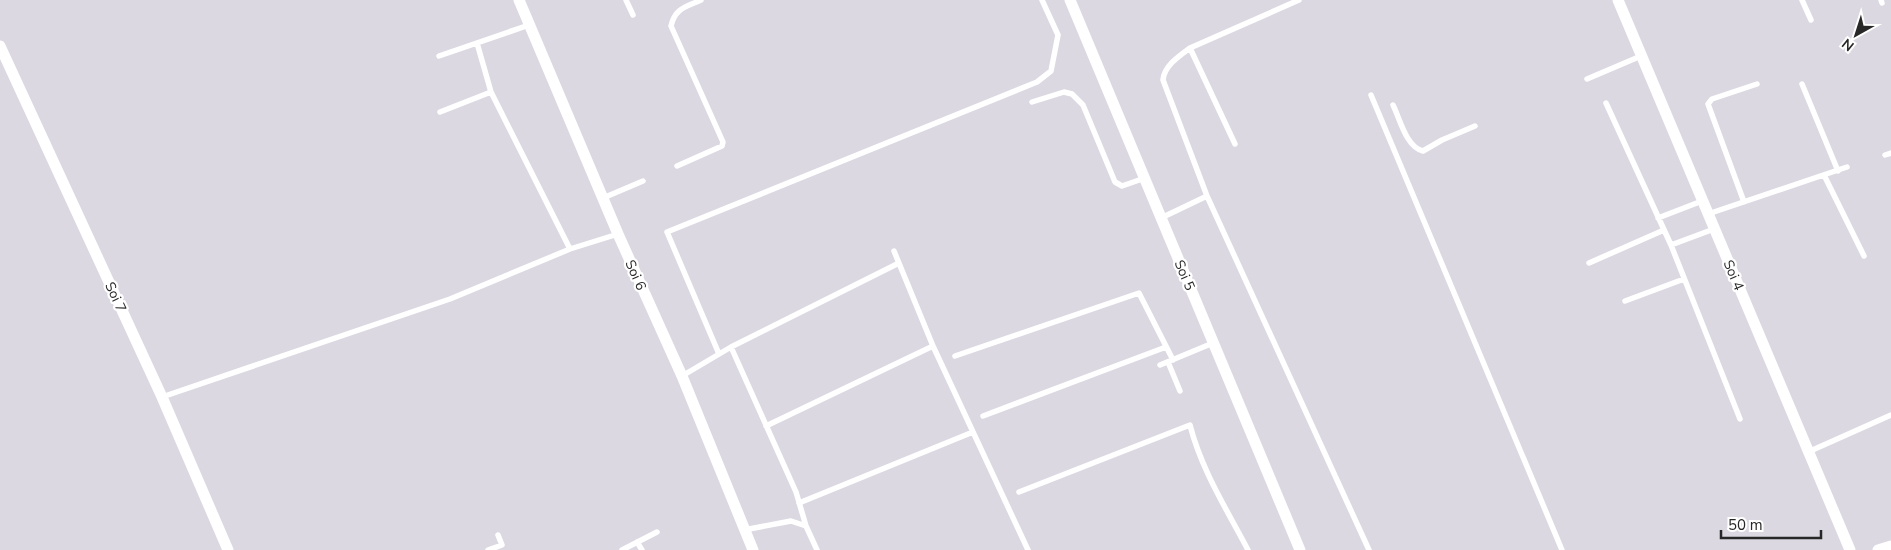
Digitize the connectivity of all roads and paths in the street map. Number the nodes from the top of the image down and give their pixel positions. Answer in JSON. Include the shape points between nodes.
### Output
{"nodes":[{"id":1,"x":519,"y":0,"type":"edge"},
{"id":2,"x":626,"y":0,"type":"edge"},
{"id":3,"x":701,"y":0,"type":"edge"},
{"id":4,"x":1042,"y":0,"type":"edge"},
{"id":5,"x":1070,"y":0,"type":"edge"},
{"id":6,"x":1299,"y":0,"type":"edge"},
{"id":7,"x":1618,"y":0,"type":"edge"},
{"id":8,"x":1802,"y":0,"type":"edge"},
{"id":9,"x":633,"y":15,"type":"dead end"},
{"id":10,"x":1810,"y":20,"type":"dead end"},
{"id":11,"x":529,"y":25,"type":"junction"},
{"id":12,"x":477,"y":43,"type":"junction"},
{"id":13,"x":0,"y":46,"type":"edge"},
{"id":14,"x":1190,"y":48,"type":"junction"},
{"id":15,"x":439,"y":56,"type":"dead end"},
{"id":16,"x":1641,"y":56,"type":"junction"},
{"id":17,"x":1587,"y":79,"type":"dead end"},
{"id":18,"x":1757,"y":84,"type":"dead end"},
{"id":19,"x":1802,"y":84,"type":"dead end"},
{"id":20,"x":491,"y":92,"type":"junction"},
{"id":21,"x":1371,"y":95,"type":"dead end"},
{"id":22,"x":1032,"y":102,"type":"dead end"},
{"id":23,"x":1606,"y":103,"type":"dead end"},
{"id":24,"x":1393,"y":105,"type":"dead end"},
{"id":25,"x":440,"y":112,"type":"dead end"},
{"id":26,"x":1475,"y":126,"type":"dead end"},
{"id":27,"x":1235,"y":144,"type":"dead end"},
{"id":28,"x":677,"y":166,"type":"dead end"},
{"id":29,"x":1847,"y":167,"type":"dead end"},
{"id":30,"x":1838,"y":170,"type":"junction"},
{"id":31,"x":1824,"y":175,"type":"junction"},
{"id":32,"x":1144,"y":178,"type":"junction"},
{"id":33,"x":643,"y":181,"type":"dead end"},
{"id":34,"x":1207,"y":196,"type":"junction"},
{"id":35,"x":603,"y":198,"type":"junction"},
{"id":36,"x":1702,"y":201,"type":"junction"},
{"id":37,"x":1744,"y":202,"type":"junction"},
{"id":38,"x":1708,"y":214,"type":"junction"},
{"id":39,"x":1161,"y":218,"type":"junction"},
{"id":40,"x":1658,"y":218,"type":"junction"},
{"id":41,"x":1714,"y":229,"type":"junction"},
{"id":42,"x":1664,"y":230,"type":"junction"},
{"id":43,"x":618,"y":234,"type":"junction"},
{"id":44,"x":1671,"y":245,"type":"junction"},
{"id":45,"x":570,"y":249,"type":"junction"},
{"id":46,"x":894,"y":251,"type":"dead end"},
{"id":47,"x":1864,"y":256,"type":"dead end"},
{"id":48,"x":899,"y":263,"type":"junction"},
{"id":49,"x":1589,"y":263,"type":"dead end"},
{"id":50,"x":1684,"y":279,"type":"junction"},
{"id":51,"x":1625,"y":301,"type":"dead end"},
{"id":52,"x":1213,"y":343,"type":"junction"},
{"id":53,"x":933,"y":346,"type":"junction"},
{"id":54,"x":731,"y":347,"type":"junction"},
{"id":55,"x":1166,"y":347,"type":"junction"},
{"id":56,"x":719,"y":354,"type":"junction"},
{"id":57,"x":955,"y":356,"type":"dead end"},
{"id":58,"x":1170,"y":361,"type":"junction"},
{"id":59,"x":1160,"y":365,"type":"dead end"},
{"id":60,"x":682,"y":376,"type":"junction"},
{"id":61,"x":1180,"y":391,"type":"dead end"},
{"id":62,"x":162,"y":396,"type":"junction"},
{"id":63,"x":1891,"y":415,"type":"edge"},
{"id":64,"x":983,"y":416,"type":"dead end"},
{"id":65,"x":1740,"y":419,"type":"dead end"},
{"id":66,"x":766,"y":426,"type":"junction"},
{"id":67,"x":973,"y":432,"type":"junction"},
{"id":68,"x":1808,"y":452,"type":"junction"},
{"id":69,"x":1019,"y":492,"type":"dead end"},
{"id":70,"x":799,"y":503,"type":"junction"},
{"id":71,"x":806,"y":526,"type":"junction"},
{"id":72,"x":744,"y":530,"type":"junction"},
{"id":73,"x":657,"y":532,"type":"dead end"},
{"id":74,"x":498,"y":534,"type":"dead end"},
{"id":75,"x":638,"y":542,"type":"junction"},
{"id":76,"x":1891,"y":546,"type":"edge"},
{"id":77,"x":504,"y":547,"type":"edge"},
{"id":78,"x":228,"y":550,"type":"edge"},
{"id":79,"x":488,"y":550,"type":"edge"},
{"id":80,"x":622,"y":550,"type":"edge"},
{"id":81,"x":642,"y":550,"type":"edge"},
{"id":82,"x":753,"y":550,"type":"edge"},
{"id":83,"x":817,"y":550,"type":"edge"},
{"id":84,"x":1028,"y":550,"type":"edge"},
{"id":85,"x":1248,"y":550,"type":"edge"},
{"id":86,"x":1300,"y":550,"type":"edge"},
{"id":87,"x":1369,"y":550,"type":"edge"},
{"id":88,"x":1562,"y":550,"type":"edge"},
{"id":89,"x":1850,"y":550,"type":"edge"},
{"id":90,"x":1878,"y":550,"type":"edge"}],
"edges":[{"from":1,"to":11,"type":"street","name":"Soi 6"},
{"from":2,"to":9,"type":"lane"},
{"from":3,"to":28,"type":"lane","via":[[678,10],[671,26],[723,142],[722,146]]},
{"from":4,"to":56,"type":"lane","via":[[1058,35],[1051,71],[1037,82],[667,232]]},
{"from":5,"to":32,"type":"street","name":"Soi 5"},
{"from":6,"to":14,"type":"lane"},
{"from":7,"to":16,"type":"street","name":"Soi 4"},
{"from":8,"to":10,"type":"lane"},
{"from":11,"to":12,"type":"lane"},
{"from":11,"to":35,"type":"street","name":"Soi 6"},
{"from":12,"to":15,"type":"lane"},
{"from":12,"to":20,"type":"lane"},
{"from":13,"to":62,"type":"street","name":"Soi 7"},
{"from":14,"to":27,"type":"lane"},
{"from":14,"to":34,"type":"lane","via":[[1175,60],[1164,80]]},
{"from":16,"to":17,"type":"lane"},
{"from":16,"to":36,"type":"street","name":"Soi 4"},
{"from":18,"to":37,"type":"lane","via":[[1712,99],[1708,104]]},
{"from":19,"to":30,"type":"lane"},
{"from":20,"to":25,"type":"lane"},
{"from":20,"to":45,"type":"lane"},
{"from":21,"to":88,"type":"lane"},
{"from":22,"to":32,"type":"lane","via":[[1064,92],[1072,94],[1083,105],[1115,182],[1122,186]]},
{"from":23,"to":40,"type":"lane"},
{"from":24,"to":26,"type":"lane","via":[[1411,144],[1423,151]]},
{"from":29,"to":30,"type":"lane"},
{"from":30,"to":31,"type":"lane"},
{"from":31,"to":37,"type":"lane"},
{"from":31,"to":47,"type":"lane"},
{"from":32,"to":39,"type":"street","name":"Soi 5"},
{"from":33,"to":35,"type":"lane"},
{"from":34,"to":39,"type":"lane"},
{"from":34,"to":87,"type":"lane"},
{"from":35,"to":43,"type":"street","name":"Soi 6"},
{"from":36,"to":38,"type":"street","name":"Soi 4"},
{"from":36,"to":40,"type":"lane"},
{"from":37,"to":38,"type":"lane"},
{"from":38,"to":41,"type":"street","name":"Soi 4"},
{"from":39,"to":52,"type":"street","name":"Soi 5"},
{"from":40,"to":42,"type":"lane"},
{"from":41,"to":44,"type":"lane"},
{"from":41,"to":68,"type":"street","name":"Soi 4"},
{"from":42,"to":44,"type":"lane"},
{"from":42,"to":49,"type":"lane"},
{"from":43,"to":45,"type":"lane"},
{"from":43,"to":60,"type":"street","name":"Soi 6"},
{"from":44,"to":50,"type":"lane"},
{"from":45,"to":62,"type":"lane","via":[[450,299]]},
{"from":46,"to":48,"type":"lane"},
{"from":48,"to":53,"type":"lane"},
{"from":48,"to":54,"type":"lane"},
{"from":50,"to":51,"type":"lane"},
{"from":50,"to":65,"type":"lane"},
{"from":52,"to":58,"type":"lane"},
{"from":52,"to":86,"type":"street","name":"Soi 5"},
{"from":53,"to":66,"type":"lane"},
{"from":53,"to":67,"type":"lane"},
{"from":54,"to":56,"type":"lane"},
{"from":54,"to":66,"type":"lane"},
{"from":55,"to":57,"type":"lane","via":[[1139,293]]},
{"from":55,"to":58,"type":"lane"},
{"from":55,"to":64,"type":"lane"},
{"from":56,"to":60,"type":"lane"},
{"from":58,"to":59,"type":"lane"},
{"from":58,"to":61,"type":"lane"},
{"from":60,"to":72,"type":"street","name":"Soi 6"},
{"from":62,"to":78,"type":"street","name":"Soi 7"},
{"from":63,"to":68,"type":"lane"},
{"from":66,"to":70,"type":"lane"},
{"from":67,"to":70,"type":"lane"},
{"from":67,"to":84,"type":"lane"},
{"from":68,"to":89,"type":"street","name":"Soi 4"},
{"from":69,"to":85,"type":"lane","via":[[1190,425],[1218,494]]},
{"from":70,"to":71,"type":"lane"},
{"from":71,"to":72,"type":"lane","via":[[790,521]]},
{"from":71,"to":83,"type":"lane"},
{"from":72,"to":82,"type":"street","name":"Soi 6"},
{"from":73,"to":75,"type":"lane"},
{"from":74,"to":77,"type":"lane"},
{"from":75,"to":80,"type":"lane"},
{"from":75,"to":81,"type":"lane"},
{"from":76,"to":90,"type":"street"},
{"from":77,"to":79,"type":"lane"}]}
